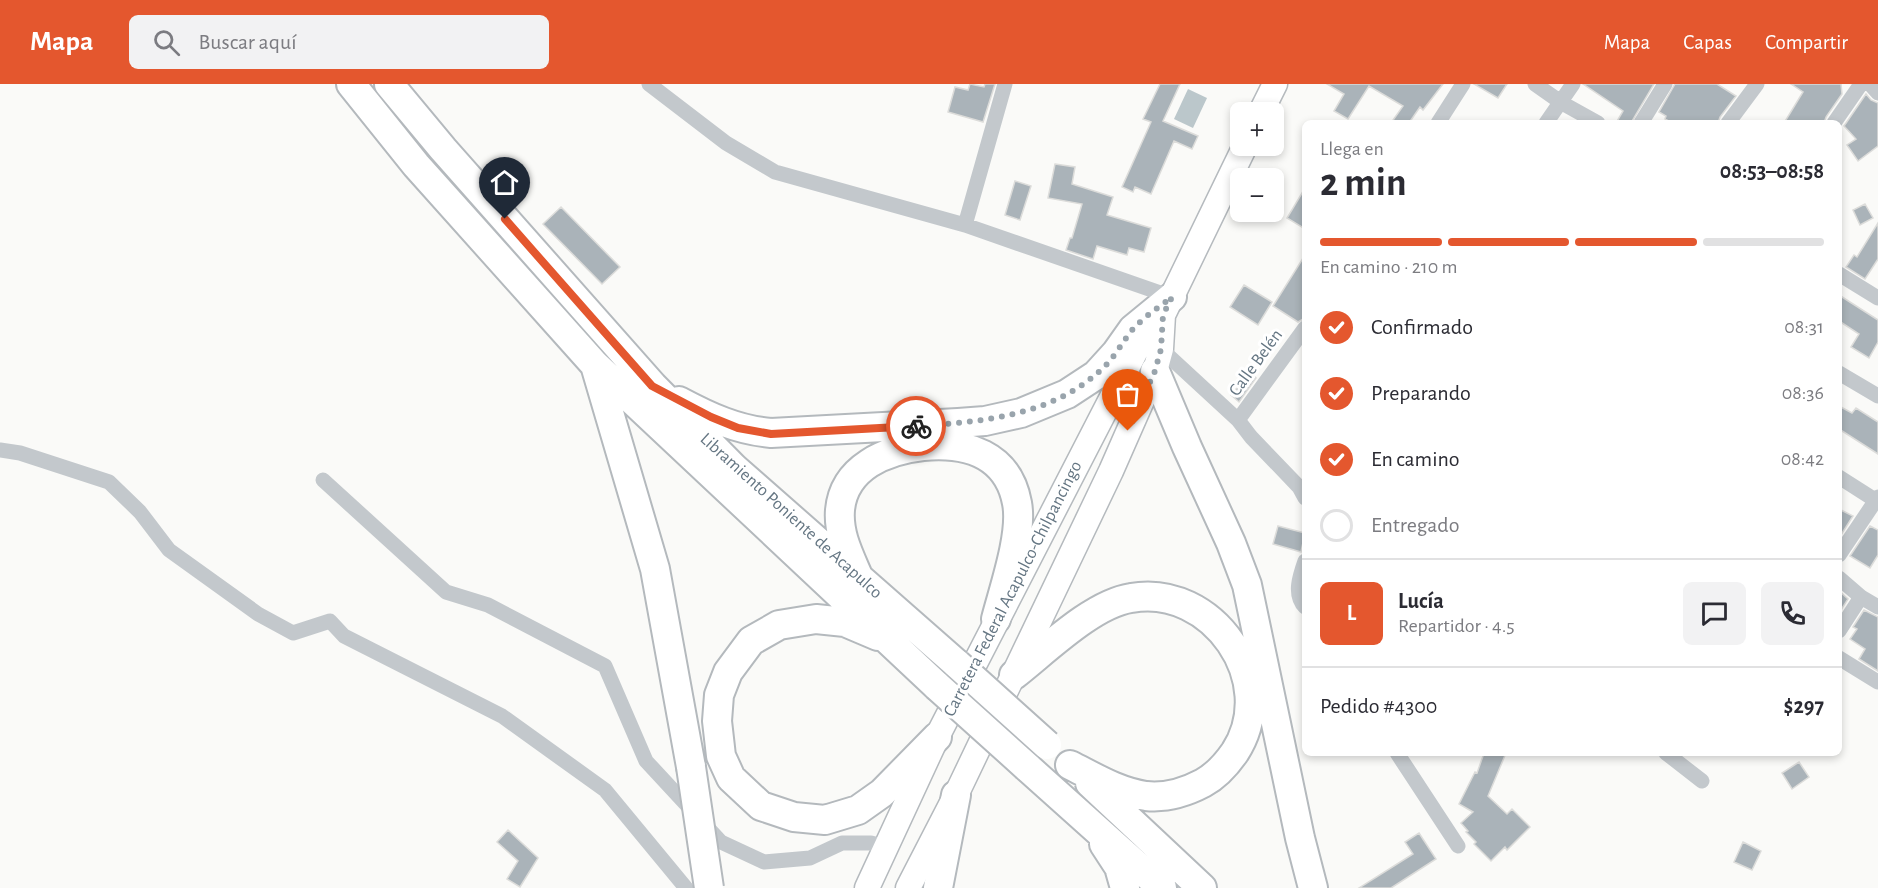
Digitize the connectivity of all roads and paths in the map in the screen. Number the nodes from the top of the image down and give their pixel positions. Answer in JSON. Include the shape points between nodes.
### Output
{"nodes":[{"id":1,"x":351,"y":84,"type":"edge"},
{"id":2,"x":389,"y":84,"type":"edge"},
{"id":3,"x":648,"y":84,"type":"edge"},
{"id":4,"x":1005,"y":84,"type":"edge"},
{"id":5,"x":1275,"y":84,"type":"edge"},
{"id":6,"x":1463,"y":84,"type":"edge"},
{"id":7,"x":1535,"y":84,"type":"edge"},
{"id":8,"x":1573,"y":84,"type":"edge"},
{"id":9,"x":1665,"y":84,"type":"edge"},
{"id":10,"x":1757,"y":84,"type":"edge"},
{"id":11,"x":1862,"y":84,"type":"edge"},
{"id":12,"x":1870,"y":84,"type":"edge"},
{"id":13,"x":1878,"y":93,"type":"edge"},
{"id":14,"x":1266,"y":102,"type":"edge"},
{"id":15,"x":1562,"y":103,"type":"junction"},
{"id":16,"x":1440,"y":120,"type":"edge"},
{"id":17,"x":1548,"y":120,"type":"edge"},
{"id":18,"x":1593,"y":120,"type":"edge"},
{"id":19,"x":1643,"y":120,"type":"edge"},
{"id":20,"x":1730,"y":120,"type":"edge"},
{"id":21,"x":1836,"y":120,"type":"edge"},
{"id":22,"x":1240,"y":156,"type":"edge"},
{"id":23,"x":965,"y":225,"type":"junction"},
{"id":24,"x":1842,"y":276,"type":"edge"},
{"id":25,"x":1878,"y":298,"type":"edge"},
{"id":26,"x":1168,"y":306,"type":"junction"},
{"id":27,"x":1302,"y":332,"type":"edge"},
{"id":28,"x":1158,"y":360,"type":"junction"},
{"id":29,"x":595,"y":365,"type":"junction"},
{"id":30,"x":1842,"y":375,"type":"edge"},
{"id":31,"x":652,"y":386,"type":"junction"},
{"id":32,"x":1878,"y":396,"type":"edge"},
{"id":33,"x":1238,"y":420,"type":"junction"},
{"id":34,"x":0,"y":450,"type":"edge"},
{"id":35,"x":1842,"y":479,"type":"edge"},
{"id":36,"x":323,"y":480,"type":"dead end"},
{"id":37,"x":1302,"y":492,"type":"edge"},
{"id":38,"x":1877,"y":500,"type":"edge"},
{"id":39,"x":1842,"y":551,"type":"edge"},
{"id":40,"x":1302,"y":571,"type":"edge"},
{"id":41,"x":860,"y":581,"type":"junction"},
{"id":42,"x":1842,"y":581,"type":"edge"},
{"id":43,"x":1861,"y":597,"type":"junction"},
{"id":44,"x":1302,"y":604,"type":"edge"},
{"id":45,"x":1878,"y":607,"type":"edge"},
{"id":46,"x":996,"y":620,"type":"junction"},
{"id":47,"x":1842,"y":626,"type":"edge"},
{"id":48,"x":892,"y":642,"type":"junction"},
{"id":49,"x":1842,"y":660,"type":"edge"},
{"id":50,"x":1014,"y":675,"type":"junction"},
{"id":51,"x":1878,"y":682,"type":"edge"},
{"id":52,"x":937,"y":737,"type":"junction"},
{"id":53,"x":1399,"y":756,"type":"edge"},
{"id":54,"x":1670,"y":756,"type":"edge"},
{"id":55,"x":1070,"y":765,"type":"junction"},
{"id":56,"x":1702,"y":781,"type":"dead end"},
{"id":57,"x":956,"y":795,"type":"junction"},
{"id":58,"x":1090,"y":822,"type":"junction"},
{"id":59,"x":1458,"y":846,"type":"dead end"},
{"id":60,"x":886,"y":847,"type":"junction"},
{"id":61,"x":686,"y":888,"type":"edge"},
{"id":62,"x":709,"y":888,"type":"edge"},
{"id":63,"x":867,"y":888,"type":"edge"},
{"id":64,"x":908,"y":888,"type":"edge"},
{"id":65,"x":938,"y":888,"type":"edge"},
{"id":66,"x":1125,"y":888,"type":"edge"},
{"id":67,"x":1162,"y":888,"type":"edge"},
{"id":68,"x":1202,"y":888,"type":"edge"},
{"id":69,"x":1313,"y":888,"type":"edge"}],
"edges":[{"from":1,"to":29,"type":"highway","name":"Libramiento Poniente de Acapulco","via":[[416,165]]},
{"from":2,"to":31,"type":"highway","name":"Libramiento Poniente de Acapulco"},
{"from":3,"to":23,"type":"street","via":[[726,143],[775,172]]},
{"from":4,"to":23,"type":"street"},
{"from":5,"to":14,"type":"main road"},
{"from":6,"to":16,"type":"street"},
{"from":7,"to":15,"type":"street"},
{"from":8,"to":15,"type":"street"},
{"from":9,"to":19,"type":"street"},
{"from":10,"to":20,"type":"street"},
{"from":11,"to":21,"type":"street"},
{"from":12,"to":13,"type":"street"},
{"from":15,"to":17,"type":"street"},
{"from":15,"to":18,"type":"street"},
{"from":22,"to":26,"type":"main road"},
{"from":23,"to":26,"type":"street"},
{"from":24,"to":25,"type":"street"},
{"from":26,"to":28,"type":"main road","name":"Carretera Federal Acapulco-Chilpancingo"},
{"from":26,"to":31,"type":"highway","via":[[1133,329],[1106,365],[1084,383],[1038,407],[985,421],[771,434],[725,424]]},
{"from":26,"to":46,"type":"main road","name":"Carretera Federal Acapulco-Chilpancingo","via":[[1143,337]]},
{"from":27,"to":33,"type":"street","name":"Calle Belén"},
{"from":28,"to":33,"type":"street"},
{"from":28,"to":50,"type":"main road","name":"Carretera Federal Acapulco-Chilpancingo","via":[[1111,471]]},
{"from":28,"to":69,"type":"highway","via":[[1191,457],[1247,585]]},
{"from":29,"to":48,"type":"highway","name":"Libramiento Poniente de Acapulco"},
{"from":29,"to":62,"type":"highway","bridge":true,"via":[[655,569]]},
{"from":30,"to":32,"type":"street"},
{"from":31,"to":41,"type":"highway","name":"Libramiento Poniente de Acapulco","via":[[734,468]]},
{"from":33,"to":37,"type":"street"},
{"from":34,"to":61,"type":"street","via":[[109,482],[140,512],[169,550],[258,614],[293,633],[330,621],[344,636],[502,716],[605,790]]},
{"from":35,"to":38,"type":"street"},
{"from":36,"to":60,"type":"street","via":[[446,592],[488,605],[605,666],[646,761],[721,842],[764,862],[810,858],[842,843]]},
{"from":38,"to":39,"type":"street"},
{"from":40,"to":44,"type":"street","via":[[1298,584]]},
{"from":41,"to":46,"type":"highway","via":[[846,548],[840,520],[843,496],[857,474],[875,459],[899,450],[936,445],[966,447],[1002,469],[1018,505],[1017,532]]},
{"from":41,"to":55,"type":"highway","name":"Libramiento Poniente de Acapulco","bridge":true},
{"from":42,"to":43,"type":"street"},
{"from":43,"to":45,"type":"street"},
{"from":43,"to":47,"type":"street"},
{"from":46,"to":52,"type":"main road","name":"Carretera Federal Acapulco-Chilpancingo"},
{"from":48,"to":52,"type":"highway","via":[[844,622],[816,619],[779,625],[752,641],[728,672],[719,694],[717,721],[722,756],[731,778],[761,806],[794,817],[825,820],[858,810],[882,793]]},
{"from":48,"to":58,"type":"highway","name":"Libramiento Poniente de Acapulco","bridge":true},
{"from":49,"to":51,"type":"street"},
{"from":50,"to":55,"type":"highway","via":[[1095,612],[1131,598],[1170,599],[1187,604],[1214,622],[1236,649],[1247,680],[1248,721],[1238,748],[1207,781],[1180,793],[1148,796],[1119,789]]},
{"from":50,"to":57,"type":"main road","name":"Carretera Federal Acapulco-Chilpancingo"},
{"from":52,"to":60,"type":"main road","name":"Carretera Federal Acapulco-Chilpancingo"},
{"from":53,"to":59,"type":"street"},
{"from":54,"to":56,"type":"street"},
{"from":55,"to":68,"type":"highway","name":"Libramiento Poniente de Acapulco"},
{"from":57,"to":64,"type":"main road","name":"Carretera Federal Acapulco-Chilpancingo"},
{"from":57,"to":65,"type":"highway"},
{"from":58,"to":66,"type":"highway","via":[[1119,867]]},
{"from":58,"to":67,"type":"highway","name":"Libramiento Poniente de Acapulco"},
{"from":60,"to":63,"type":"main road","name":"Carretera Federal Acapulco-Chilpancingo"}]}
